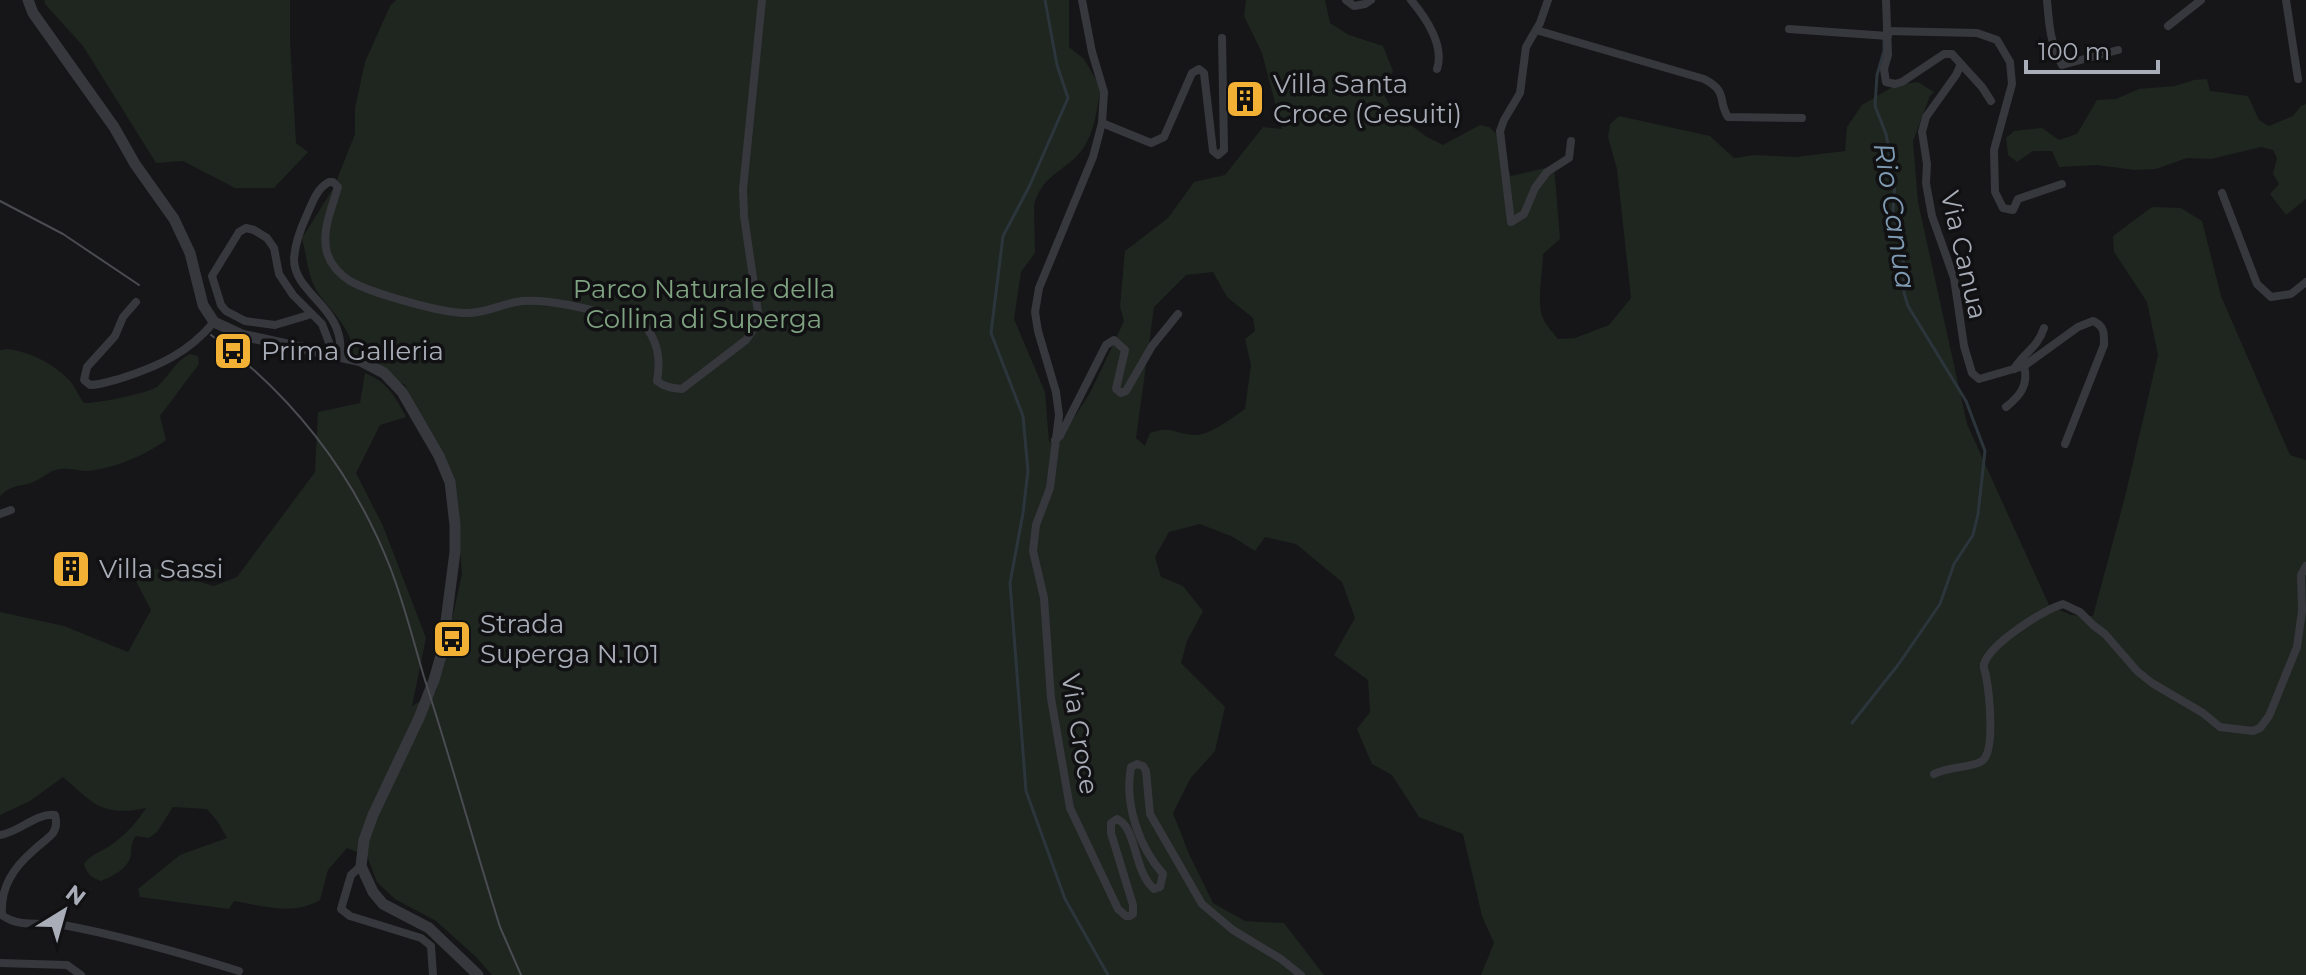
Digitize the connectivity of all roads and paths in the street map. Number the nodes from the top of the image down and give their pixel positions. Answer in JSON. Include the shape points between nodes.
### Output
{"nodes":[{"id":1,"x":28,"y":0,"type":"edge"},
{"id":2,"x":762,"y":0,"type":"edge"},
{"id":3,"x":1082,"y":0,"type":"edge"},
{"id":4,"x":1346,"y":0,"type":"edge"},
{"id":5,"x":1371,"y":0,"type":"edge"},
{"id":6,"x":1411,"y":0,"type":"edge"},
{"id":7,"x":1548,"y":0,"type":"edge"},
{"id":8,"x":1886,"y":0,"type":"edge"},
{"id":9,"x":2047,"y":0,"type":"edge"},
{"id":10,"x":2201,"y":0,"type":"edge"},
{"id":11,"x":2286,"y":0,"type":"edge"},
{"id":12,"x":2168,"y":26,"type":"dead end"},
{"id":13,"x":1789,"y":29,"type":"dead end"},
{"id":14,"x":1536,"y":30,"type":"junction"},
{"id":15,"x":1888,"y":34,"type":"junction"},
{"id":16,"x":1222,"y":38,"type":"dead end"},
{"id":17,"x":2118,"y":50,"type":"dead end"},
{"id":18,"x":1961,"y":64,"type":"junction"},
{"id":19,"x":1437,"y":69,"type":"dead end"},
{"id":20,"x":2298,"y":79,"type":"dead end"},
{"id":21,"x":1991,"y":101,"type":"dead end"},
{"id":22,"x":1802,"y":118,"type":"dead end"},
{"id":23,"x":1102,"y":123,"type":"junction"},
{"id":24,"x":1571,"y":141,"type":"dead end"},
{"id":25,"x":2062,"y":184,"type":"dead end"},
{"id":26,"x":2222,"y":193,"type":"dead end"},
{"id":27,"x":2306,"y":282,"type":"edge"},
{"id":28,"x":136,"y":302,"type":"dead end"},
{"id":29,"x":312,"y":314,"type":"junction"},
{"id":30,"x":1178,"y":314,"type":"dead end"},
{"id":31,"x":214,"y":322,"type":"junction"},
{"id":32,"x":2044,"y":328,"type":"dead end"},
{"id":33,"x":340,"y":356,"type":"junction"},
{"id":34,"x":2024,"y":366,"type":"junction"},
{"id":35,"x":2013,"y":369,"type":"junction"},
{"id":36,"x":2006,"y":407,"type":"dead end"},
{"id":37,"x":1055,"y":440,"type":"junction"},
{"id":38,"x":2065,"y":444,"type":"dead end"},
{"id":39,"x":11,"y":510,"type":"dead end"},
{"id":40,"x":0,"y":514,"type":"edge"},
{"id":41,"x":2306,"y":566,"type":"edge"},
{"id":42,"x":1934,"y":774,"type":"dead end"},
{"id":43,"x":0,"y":835,"type":"edge"},
{"id":44,"x":361,"y":866,"type":"junction"},
{"id":45,"x":0,"y":963,"type":"edge"},
{"id":46,"x":239,"y":971,"type":"dead end"},
{"id":47,"x":81,"y":975,"type":"edge"},
{"id":48,"x":433,"y":975,"type":"edge"},
{"id":49,"x":478,"y":975,"type":"edge"},
{"id":50,"x":1301,"y":975,"type":"edge"}],
"edges":[{"from":1,"to":31,"type":"street","via":[[174,219],[203,305]]},
{"from":2,"to":33,"type":"street","via":[[743,189],[758,312],[746,340],[682,389],[673,388],[657,381],[660,358],[643,323],[540,302],[469,313],[410,302],[351,281],[327,252],[324,235],[338,187],[329,182],[310,207],[294,260],[297,274],[339,328]]},
{"from":3,"to":23,"type":"street","name":"Via Croce","via":[[1104,92]]},
{"from":4,"to":5,"type":"street","via":[[1354,6]]},
{"from":6,"to":19,"type":"street","via":[[1435,35]]},
{"from":7,"to":14,"type":"street"},
{"from":8,"to":15,"type":"street"},
{"from":9,"to":17,"type":"street","via":[[2054,51],[2062,65]]},
{"from":10,"to":12,"type":"street"},
{"from":11,"to":20,"type":"street"},
{"from":13,"to":15,"type":"street"},
{"from":14,"to":22,"type":"street","via":[[1704,79],[1723,97],[1728,117]]},
{"from":14,"to":24,"type":"street","via":[[1526,47],[1520,93],[1500,131],[1511,222],[1524,214],[1547,172],[1569,158]]},
{"from":15,"to":18,"type":"street","via":[[1884,75],[1890,84],[1902,82],[1944,54],[1952,54]]},
{"from":15,"to":25,"type":"street","via":[[1977,33],[1997,40],[2010,62],[2012,84],[1994,150],[1995,192],[2003,208],[2013,210],[2018,199]]},
{"from":16,"to":23,"type":"street","via":[[1224,150],[1218,155],[1213,151],[1204,73],[1199,69],[1192,73],[1164,137],[1157,141]]},
{"from":18,"to":21,"type":"street"},
{"from":18,"to":35,"type":"street","name":"Via Canua","via":[[1924,123],[1926,183],[1954,278],[1972,373],[1979,379]]},
{"from":23,"to":37,"type":"street","name":"Via Croce","via":[[1039,288],[1035,312],[1056,392]]},
{"from":26,"to":27,"type":"street","via":[[2257,284],[2271,297],[2291,294]]},
{"from":28,"to":31,"type":"street","via":[[84,371],[90,385],[160,365]]},
{"from":29,"to":29,"type":"street","via":[[275,325],[245,321],[226,311],[212,276],[239,232],[246,228],[267,238],[279,274]]},
{"from":29,"to":33,"type":"street"},
{"from":30,"to":37,"type":"street","via":[[1121,393],[1116,389],[1125,350],[1114,340],[1106,345]]},
{"from":31,"to":33,"type":"street","via":[[242,335]]},
{"from":32,"to":35,"type":"street","via":[[2041,339]]},
{"from":33,"to":44,"type":"street","via":[[367,364],[397,384],[447,473],[454,514],[450,601],[438,666],[373,815]]},
{"from":34,"to":35,"type":"street","name":"Via Canua"},
{"from":34,"to":36,"type":"street","via":[[2025,386]]},
{"from":34,"to":38,"type":"street","name":"Via Canua","via":[[2078,327],[2093,321],[2104,329],[2104,345]]},
{"from":37,"to":50,"type":"street","name":"Via Croce","via":[[1050,488],[1033,551],[1044,598],[1051,698],[1070,808],[1118,909],[1130,916],[1133,905],[1111,823],[1124,821],[1150,887],[1160,887],[1163,874],[1150,860],[1132,810],[1131,767],[1143,766],[1150,814],[1202,904]]},
{"from":39,"to":40,"type":"street"},
{"from":41,"to":42,"type":"street","via":[[2297,647],[2260,728],[2245,732],[2220,727],[2152,683],[2105,634],[2063,604],[2019,628],[1983,666],[1989,704],[1986,757]]},
{"from":43,"to":46,"type":"street","via":[[45,814],[55,815],[54,832],[7,880],[2,915],[10,921],[60,924]]},
{"from":44,"to":48,"type":"street","via":[[351,875],[341,909],[421,938],[431,946]]},
{"from":44,"to":49,"type":"street","via":[[383,904],[429,928]]},
{"from":45,"to":47,"type":"street","via":[[67,965]]}]}
